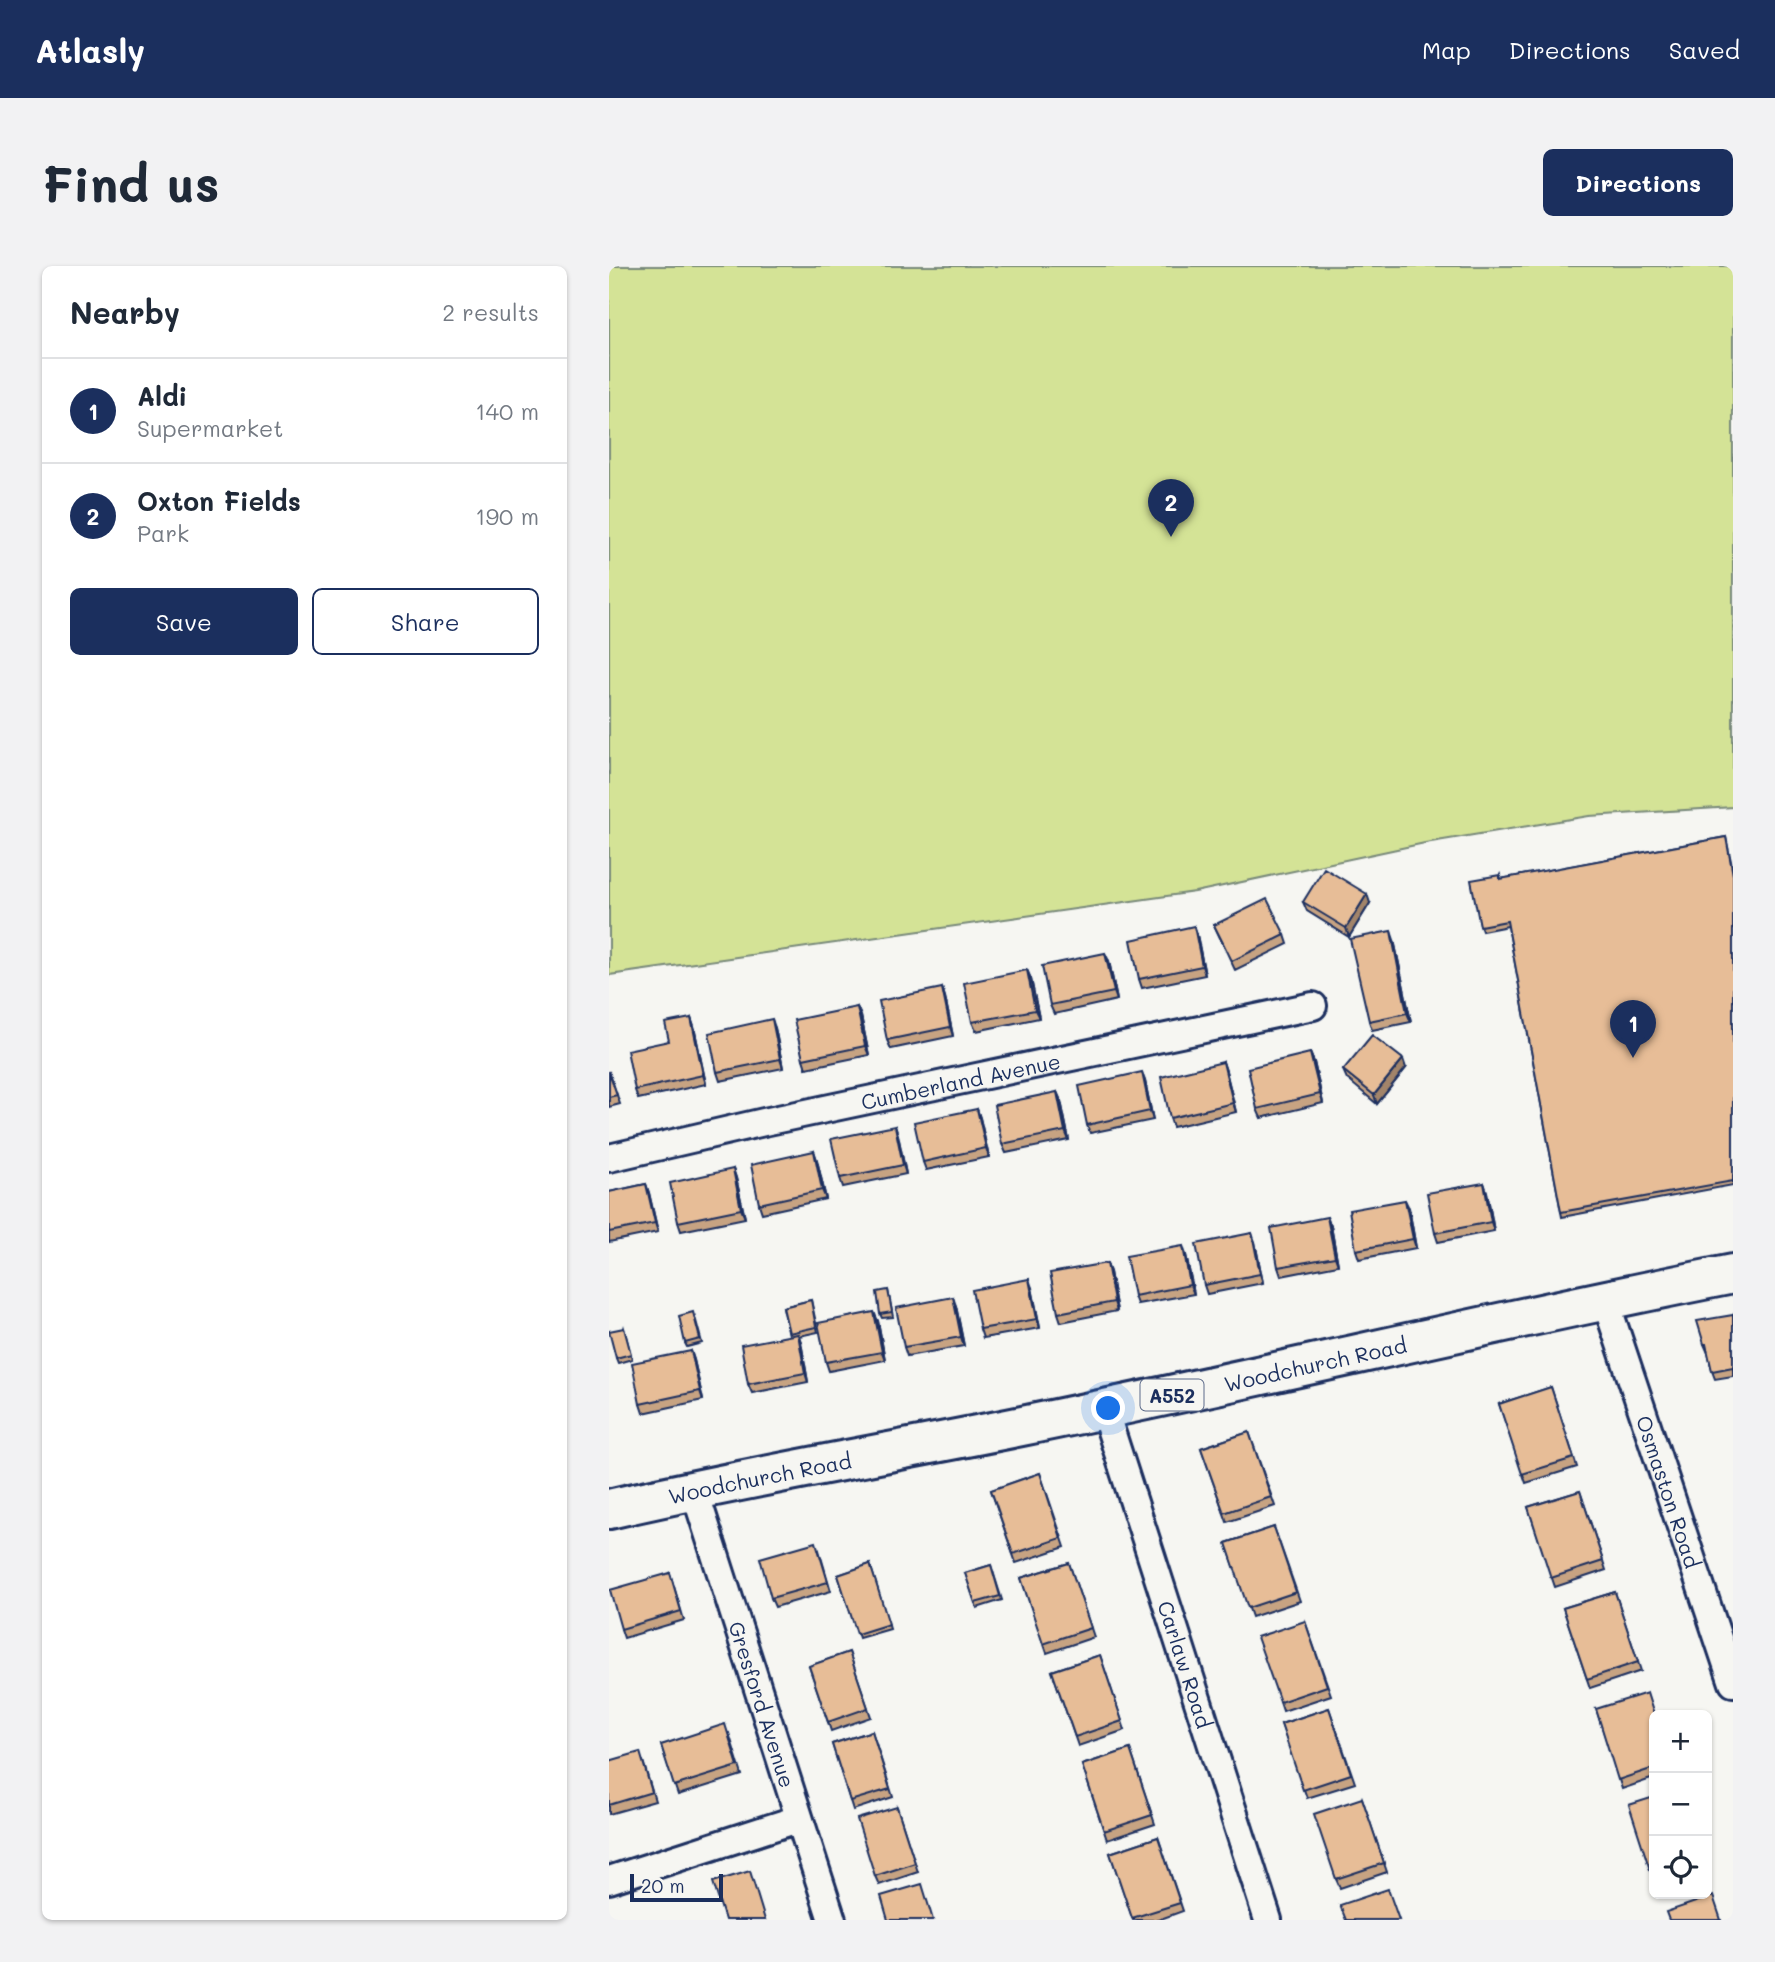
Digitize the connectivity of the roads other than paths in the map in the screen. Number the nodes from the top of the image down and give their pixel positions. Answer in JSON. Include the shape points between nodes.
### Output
{"nodes":[{"id":1,"x":1313,"y":1006,"type":"dead end"},
{"id":2,"x":609,"y":1158,"type":"edge"},
{"id":3,"x":1733,"y":1274,"type":"edge"},
{"id":4,"x":1605,"y":1299,"type":"junction"},
{"id":5,"x":1104,"y":1409,"type":"junction"},
{"id":6,"x":694,"y":1489,"type":"junction"},
{"id":7,"x":609,"y":1509,"type":"edge"},
{"id":8,"x":1733,"y":1683,"type":"edge"},
{"id":9,"x":798,"y":1819,"type":"junction"},
{"id":10,"x":609,"y":1880,"type":"edge"},
{"id":11,"x":832,"y":1920,"type":"edge"},
{"id":12,"x":1268,"y":1920,"type":"edge"}],
"edges":[{"from":1,"to":2,"type":"street","name":"Cumberland Avenue"},
{"from":3,"to":4,"type":"highway","name":"Woodchurch Road","number":"A552"},
{"from":4,"to":5,"type":"highway","name":"Woodchurch Road","number":"A552"},
{"from":4,"to":8,"type":"street","name":"Osmaston Road"},
{"from":5,"to":6,"type":"highway","name":"Woodchurch Road","number":"A552"},
{"from":5,"to":12,"type":"street","name":"Carlaw Road"},
{"from":6,"to":7,"type":"highway","name":"Woodchurch Road","number":"A552"},
{"from":6,"to":9,"type":"street","name":"Gresford Avenue"},
{"from":9,"to":10,"type":"street"},
{"from":9,"to":11,"type":"street","name":"Gresford Avenue"}]}
